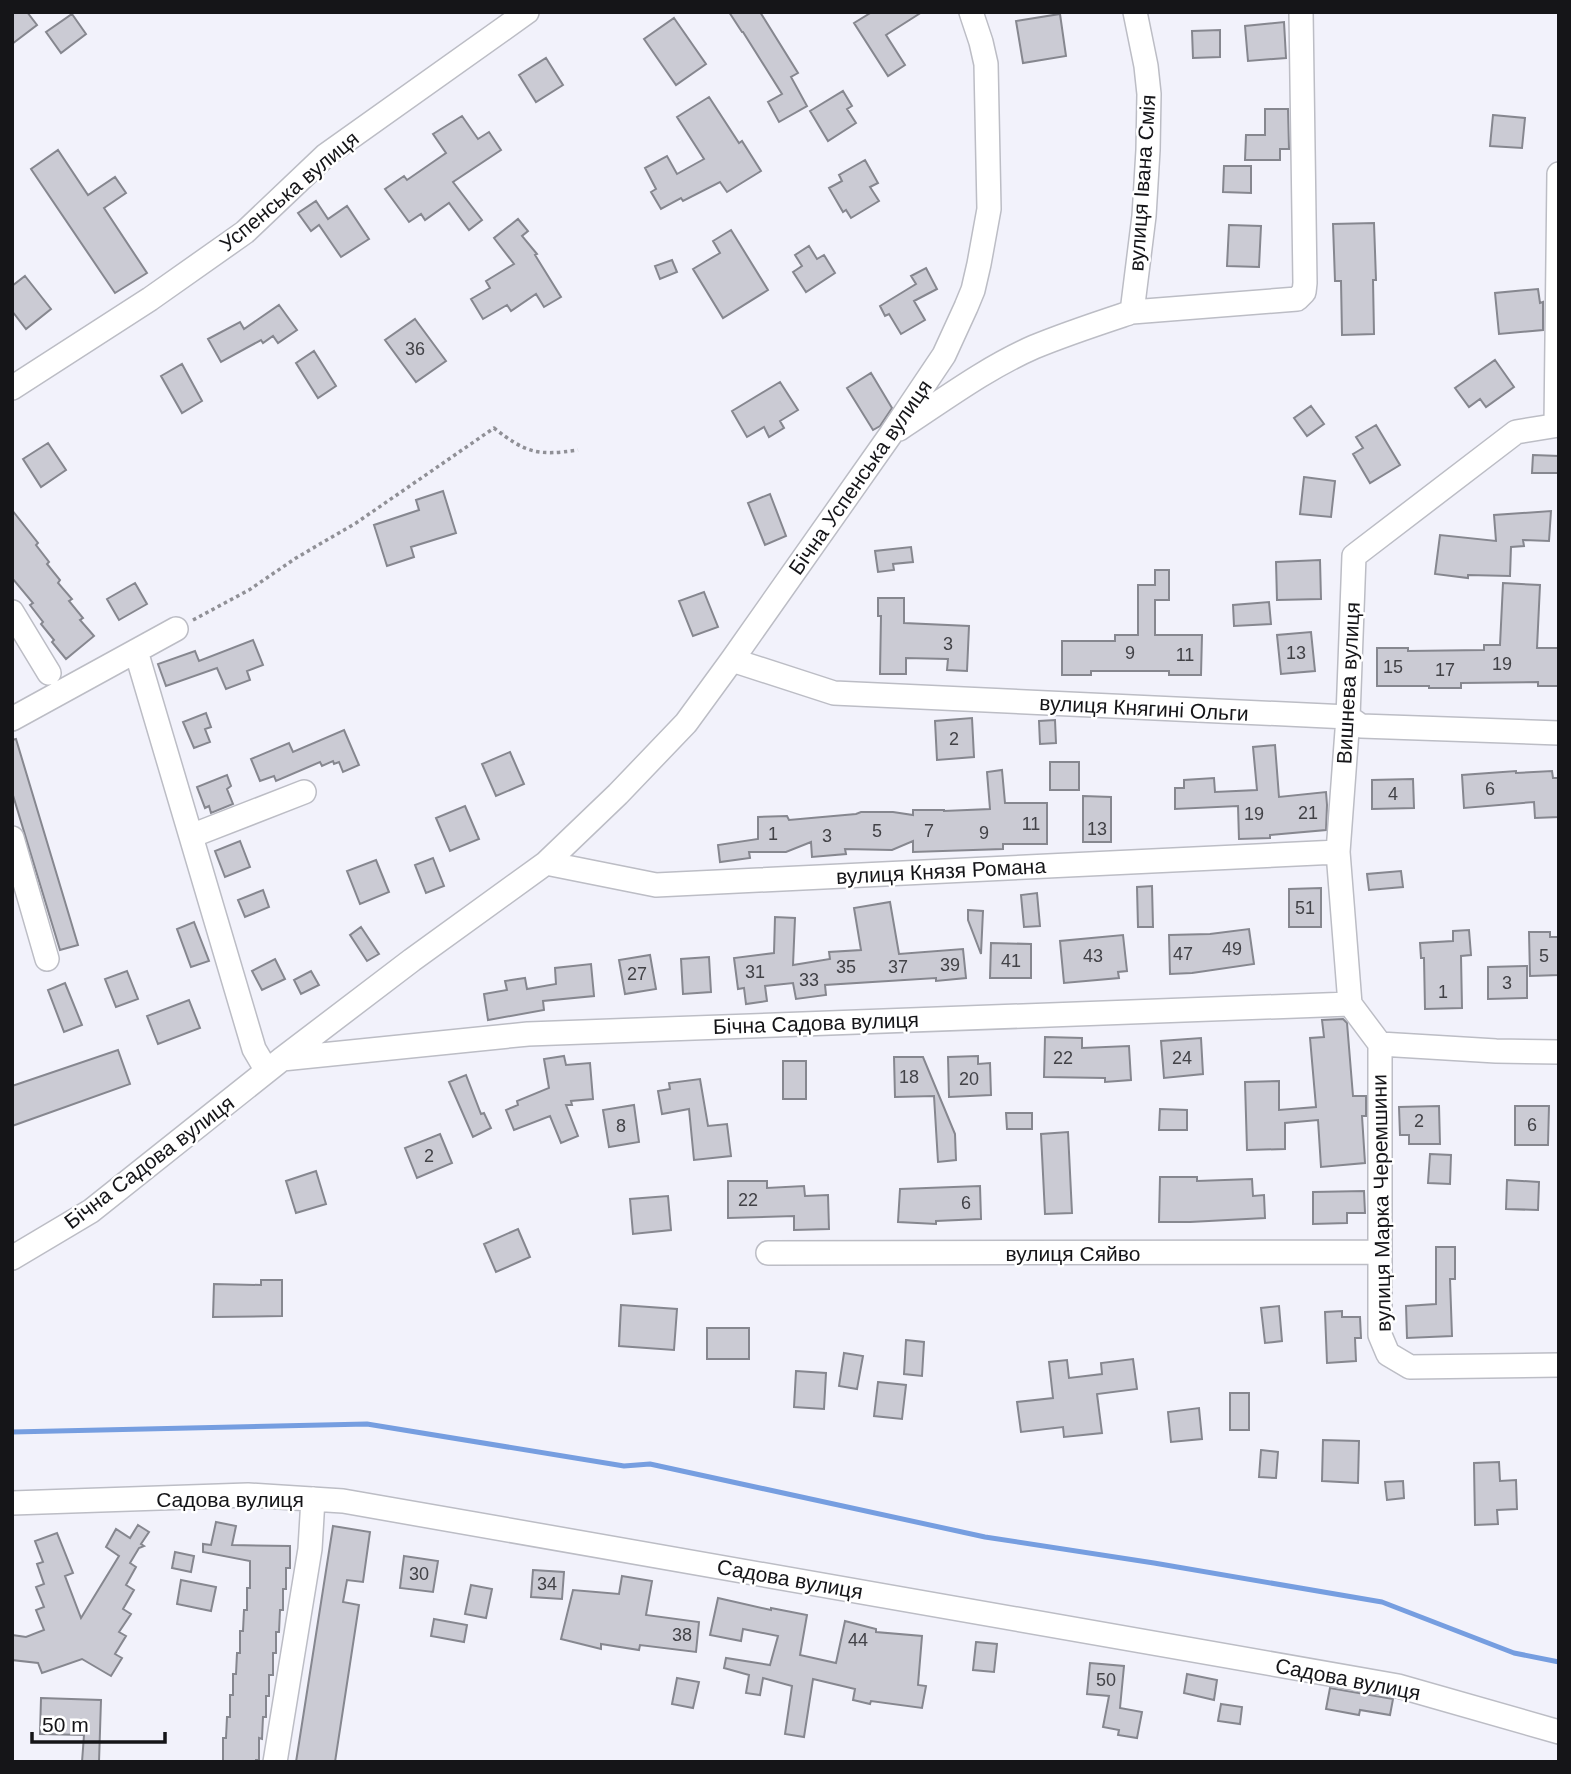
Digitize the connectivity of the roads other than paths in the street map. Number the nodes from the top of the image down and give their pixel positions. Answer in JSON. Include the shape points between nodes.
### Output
{"nodes":[{"id":1,"x":527,"y":12,"type":"edge"},
{"id":2,"x":971,"y":12,"type":"edge"},
{"id":3,"x":1135,"y":12,"type":"edge"},
{"id":4,"x":1300,"y":12,"type":"edge"},
{"id":5,"x":1559,"y":174,"type":"edge"},
{"id":6,"x":1132,"y":312,"type":"junction"},
{"id":7,"x":12,"y":388,"type":"edge"},
{"id":8,"x":1557,"y":425,"type":"edge"},
{"id":9,"x":891,"y":434,"type":"junction"},
{"id":10,"x":12,"y":612,"type":"edge"},
{"id":11,"x":176,"y":629,"type":"road end"},
{"id":12,"x":136,"y":651,"type":"junction"},
{"id":13,"x":732,"y":660,"type":"junction"},
{"id":14,"x":48,"y":673,"type":"dead end"},
{"id":15,"x":1348,"y":717,"type":"junction"},
{"id":16,"x":12,"y":719,"type":"edge"},
{"id":17,"x":1559,"y":733,"type":"edge"},
{"id":18,"x":304,"y":792,"type":"dead end"},
{"id":19,"x":191,"y":836,"type":"junction"},
{"id":20,"x":12,"y":838,"type":"edge"},
{"id":21,"x":1338,"y":852,"type":"junction"},
{"id":22,"x":545,"y":863,"type":"junction"},
{"id":23,"x":47,"y":959,"type":"dead end"},
{"id":24,"x":1350,"y":1004,"type":"junction"},
{"id":25,"x":1380,"y":1044,"type":"junction"},
{"id":26,"x":1559,"y":1052,"type":"edge"},
{"id":27,"x":274,"y":1065,"type":"junction"},
{"id":28,"x":1379,"y":1252,"type":"junction"},
{"id":29,"x":768,"y":1254,"type":"dead end"},
{"id":30,"x":12,"y":1258,"type":"edge"},
{"id":31,"x":1559,"y":1365,"type":"edge"},
{"id":32,"x":313,"y":1499,"type":"junction"},
{"id":33,"x":12,"y":1503,"type":"edge"},
{"id":34,"x":1559,"y":1732,"type":"edge"},
{"id":35,"x":275,"y":1762,"type":"edge"}],
"edges":[{"from":1,"to":7,"type":"street","name":"Успенська вулиця","via":[[326,155],[245,232]]},
{"from":2,"to":9,"type":"street","name":"Бічна Успенська вулиця","via":[[987,83],[989,209],[979,264],[944,355]]},
{"from":3,"to":6,"type":"street","name":"вулиця Івана Смія","via":[[1149,94]]},
{"from":4,"to":6,"type":"street","via":[[1304,292],[1297,299]]},
{"from":5,"to":8,"type":"street"},
{"from":6,"to":9,"type":"street","via":[[1033,348]]},
{"from":8,"to":15,"type":"street","name":"Вишнева вулиця","via":[[1516,432],[1354,556]]},
{"from":9,"to":13,"type":"street","name":"Бічна Успенська вулиця"},
{"from":10,"to":14,"type":"street"},
{"from":11,"to":12,"type":"street"},
{"from":12,"to":16,"type":"street"},
{"from":12,"to":19,"type":"street"},
{"from":13,"to":15,"type":"street","name":"вулиця Княгині Ольги","via":[[834,692]]},
{"from":13,"to":22,"type":"street","name":"Бічна Успенська вулиця","via":[[686,723]]},
{"from":15,"to":17,"type":"street","name":"вулиця Княгині Ольги","via":[[1361,726]]},
{"from":15,"to":21,"type":"street","name":"Вишнева вулиця"},
{"from":18,"to":19,"type":"street"},
{"from":19,"to":27,"type":"street","via":[[254,1049]]},
{"from":20,"to":23,"type":"street"},
{"from":21,"to":22,"type":"street","name":"вулиця Князя Романа","via":[[656,885]]},
{"from":21,"to":24,"type":"street","name":"Вишнева вулиця"},
{"from":22,"to":27,"type":"street","name":"Бічна Садова вулиця"},
{"from":24,"to":25,"type":"street"},
{"from":24,"to":27,"type":"street","name":"Бічна Садова вулиця","via":[[528,1034]]},
{"from":25,"to":26,"type":"street"},
{"from":25,"to":28,"type":"street","name":"вулиця Марка Черемшини"},
{"from":27,"to":30,"type":"street","name":"Бічна Садова вулиця","via":[[91,1211]]},
{"from":28,"to":29,"type":"street","name":"вулиця Сяйво"},
{"from":28,"to":31,"type":"street","name":"вулиця Марка Черемшини","via":[[1380,1335],[1388,1354],[1410,1367]]},
{"from":32,"to":33,"type":"street","name":"Садова вулиця","via":[[248,1495]]},
{"from":32,"to":34,"type":"street","name":"Садова вулиця","via":[[1398,1686]]},
{"from":32,"to":35,"type":"street","via":[[310,1549]]}]}
